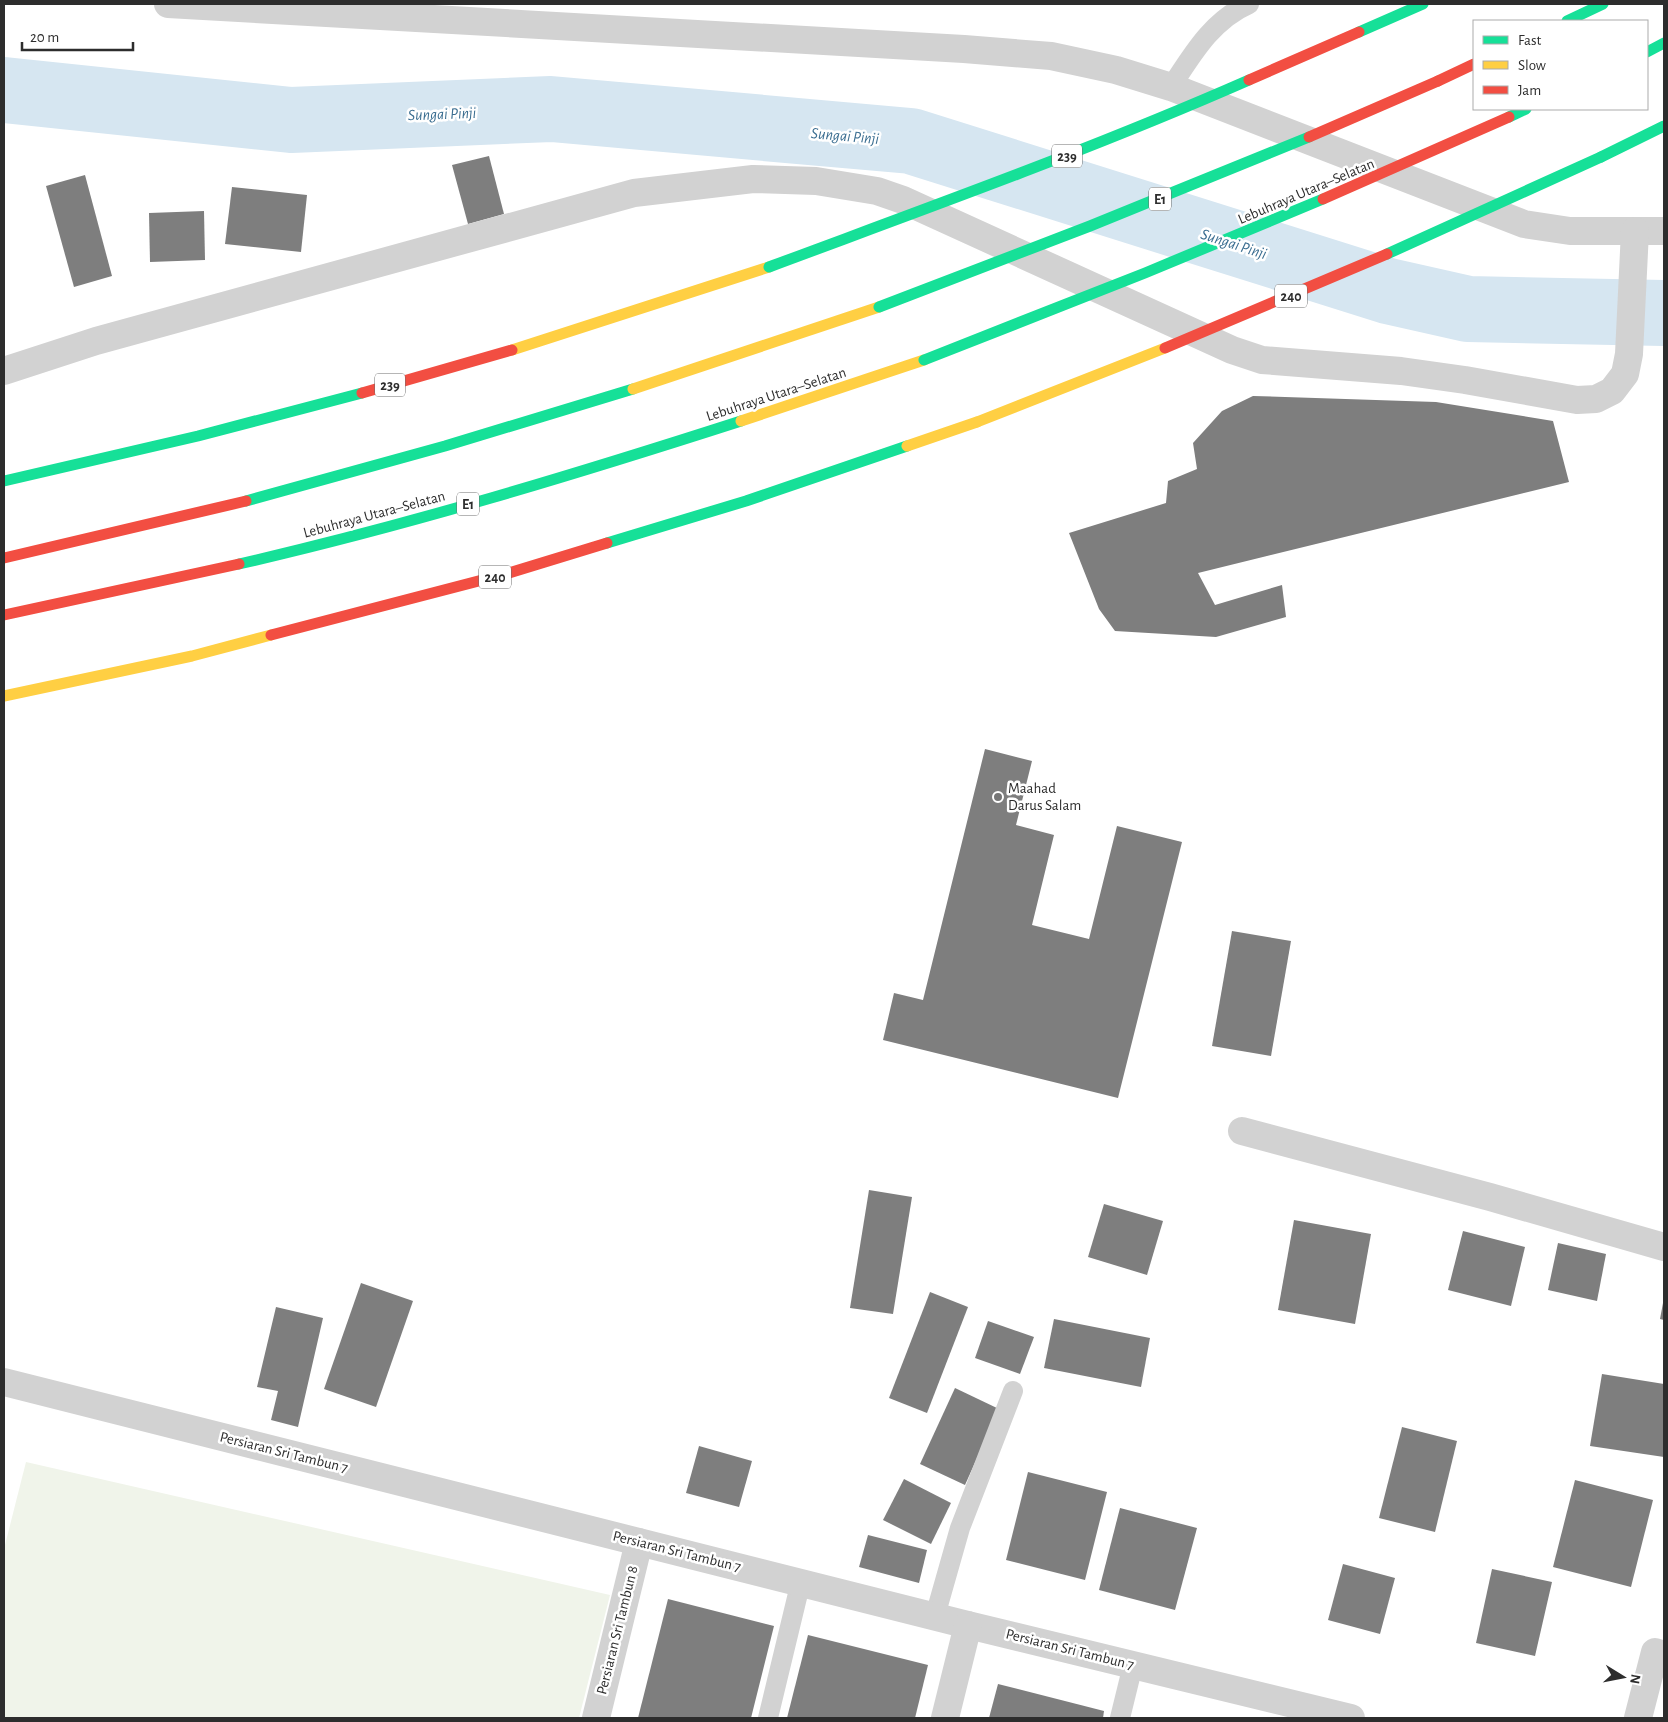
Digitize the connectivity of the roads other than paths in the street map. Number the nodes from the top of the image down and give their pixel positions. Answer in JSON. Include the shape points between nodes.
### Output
{"nodes":[{"id":1,"x":168,"y":4,"type":"edge"},
{"id":2,"x":1248,"y":4,"type":"edge"},
{"id":3,"x":1423,"y":4,"type":"edge"},
{"id":4,"x":1603,"y":4,"type":"edge"},
{"id":5,"x":1569,"y":20,"type":"edge"},
{"id":6,"x":1664,"y":43,"type":"edge"},
{"id":7,"x":1648,"y":51,"type":"edge"},
{"id":8,"x":1473,"y":64,"type":"edge"},
{"id":9,"x":1171,"y":87,"type":"junction"},
{"id":10,"x":1524,"y":110,"type":"edge"},
{"id":11,"x":1664,"y":126,"type":"edge"},
{"id":12,"x":1635,"y":231,"type":"junction"},
{"id":13,"x":1664,"y":231,"type":"edge"},
{"id":14,"x":4,"y":371,"type":"edge"},
{"id":15,"x":4,"y":481,"type":"edge"},
{"id":16,"x":4,"y":558,"type":"edge"},
{"id":17,"x":4,"y":615,"type":"edge"},
{"id":18,"x":4,"y":696,"type":"edge"},
{"id":19,"x":1242,"y":1131,"type":"dead end"},
{"id":20,"x":1664,"y":1247,"type":"edge"},
{"id":21,"x":4,"y":1382,"type":"edge"},
{"id":22,"x":1013,"y":1391,"type":"dead end"},
{"id":23,"x":639,"y":1542,"type":"junction"},
{"id":24,"x":801,"y":1582,"type":"junction"},
{"id":25,"x":934,"y":1616,"type":"junction"},
{"id":26,"x":968,"y":1625,"type":"junction"},
{"id":27,"x":1664,"y":1655,"type":"edge"},
{"id":28,"x":1133,"y":1665,"type":"junction"},
{"id":29,"x":1301,"y":1712,"type":"edge"},
{"id":30,"x":596,"y":1718,"type":"edge"},
{"id":31,"x":768,"y":1718,"type":"edge"},
{"id":32,"x":946,"y":1718,"type":"edge"},
{"id":33,"x":1120,"y":1718,"type":"edge"},
{"id":34,"x":1351,"y":1718,"type":"edge"},
{"id":35,"x":1638,"y":1718,"type":"edge"}],
"edges":[{"from":1,"to":9,"type":"street","via":[[1051,56],[1116,70]]},
{"from":2,"to":9,"type":"lane","via":[[1212,30]]},
{"from":3,"to":15,"type":"main road","number":"239","bridge":true,"via":[[1184,109],[1052,162],[769,267],[563,334],[308,409]]},
{"from":4,"to":5,"type":"main road"},
{"from":6,"to":7,"type":"main road"},
{"from":8,"to":16,"type":"main road","number":"E1","bridge":true,"via":[[1208,180],[1055,241],[697,370],[470,440],[166,523]]},
{"from":9,"to":12,"type":"street","via":[[1524,224],[1570,231]]},
{"from":10,"to":17,"type":"main road","name":"Lebuhraya Utara–Selatan","number":"E1","bridge":true,"via":[[1238,237],[1085,299],[924,360],[723,428],[420,517],[180,578]]},
{"from":11,"to":18,"type":"main road","number":"240","bridge":true,"via":[[1450,227],[1273,304],[976,422],[746,501],[509,573],[192,656]]},
{"from":12,"to":13,"type":"street"},
{"from":12,"to":14,"type":"street","via":[[1629,354],[1624,374],[1612,391],[1596,399],[1577,400],[1401,371],[1262,360],[1232,350],[903,200],[877,191],[816,181],[753,179],[634,194],[105,338]]},
{"from":19,"to":20,"type":"street"},
{"from":21,"to":23,"type":"street","name":"Persiaran Sri Tambun 7"},
{"from":22,"to":25,"type":"lane","via":[[960,1528]]},
{"from":23,"to":24,"type":"street","name":"Persiaran Sri Tambun 7"},
{"from":23,"to":30,"type":"street","name":"Persiaran Sri Tambun 8"},
{"from":24,"to":25,"type":"street","name":"Persiaran Sri Tambun 7"},
{"from":24,"to":31,"type":"lane"},
{"from":25,"to":26,"type":"street","name":"Persiaran Sri Tambun 7"},
{"from":26,"to":28,"type":"street","name":"Persiaran Sri Tambun 7"},
{"from":26,"to":32,"type":"street"},
{"from":27,"to":35,"type":"street","via":[[1655,1652]]},
{"from":28,"to":29,"type":"street","name":"Persiaran Sri Tambun 7"},
{"from":28,"to":33,"type":"lane"},
{"from":29,"to":34,"type":"street","name":"Persiaran Sri Tambun 7"}]}
